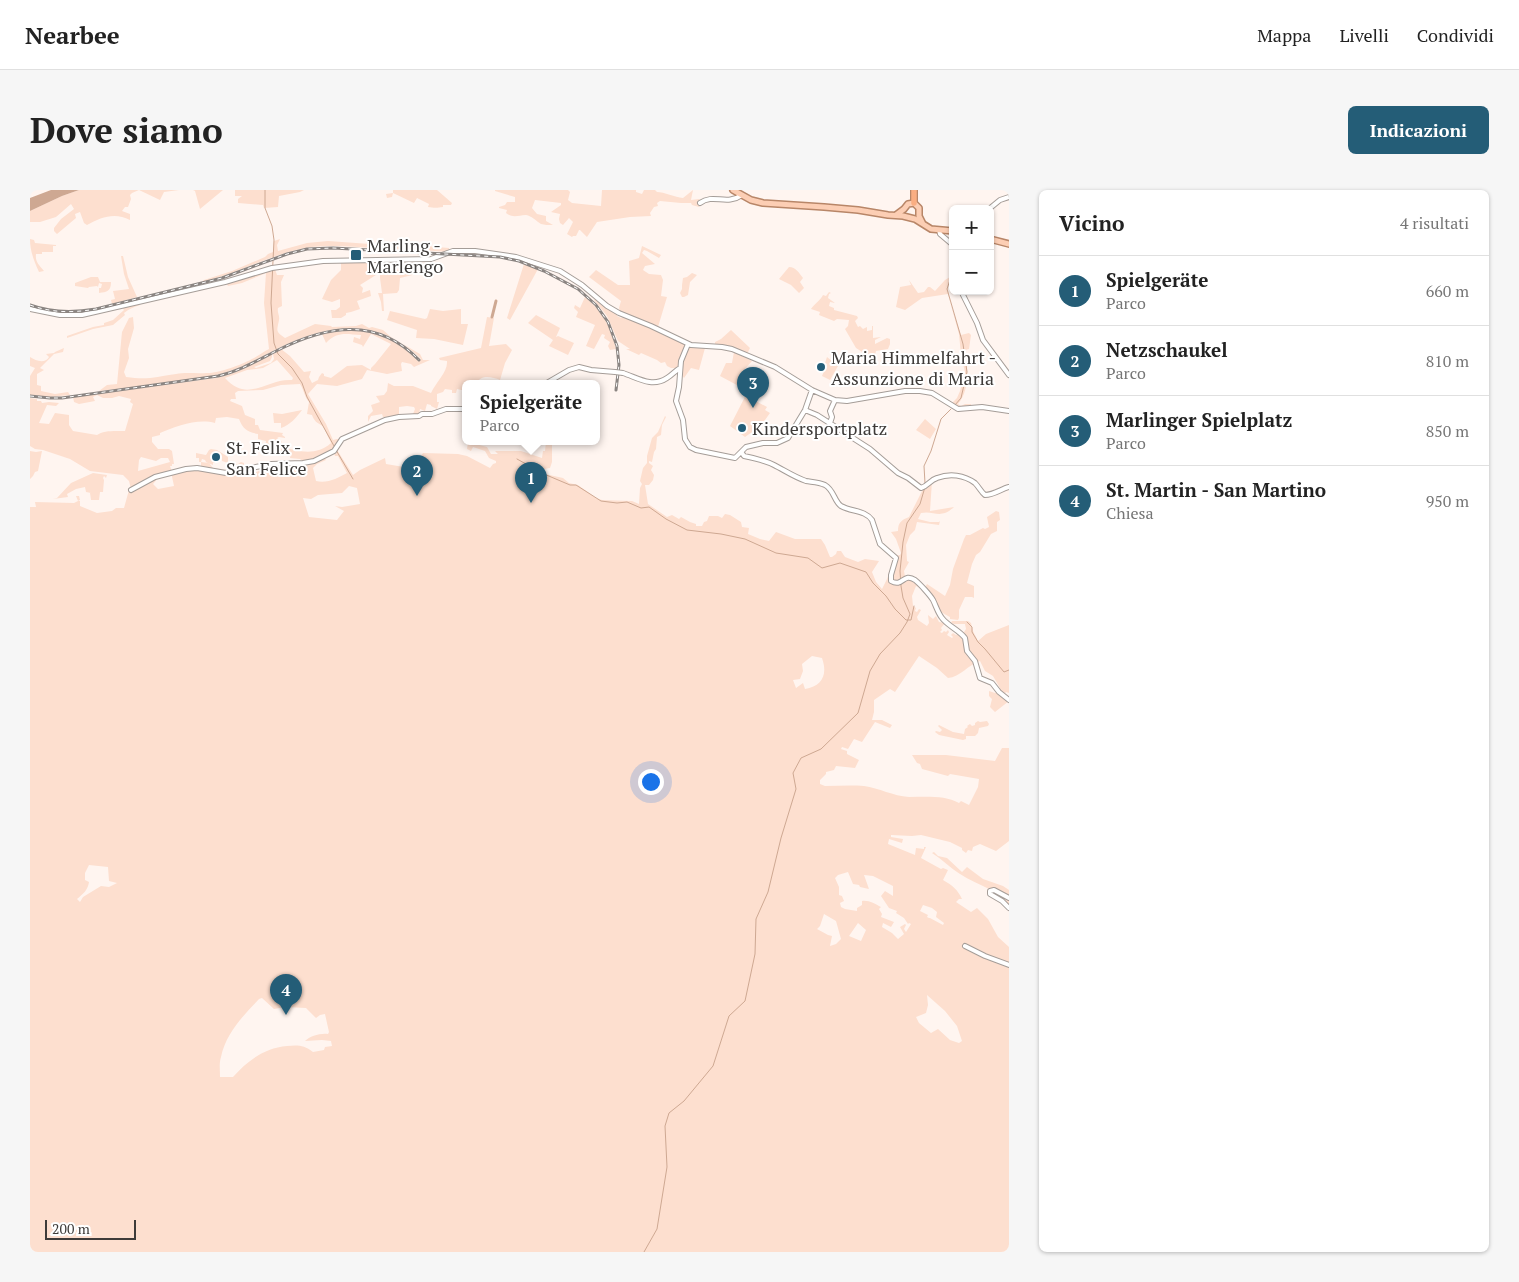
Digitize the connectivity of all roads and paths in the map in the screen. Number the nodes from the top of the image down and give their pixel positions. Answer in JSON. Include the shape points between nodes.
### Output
{"nodes":[{"id":1,"x":735,"y":190,"type":"edge"},
{"id":2,"x":913,"y":190,"type":"edge"},
{"id":3,"x":742,"y":195,"type":"junction"},
{"id":4,"x":1009,"y":197,"type":"edge"},
{"id":5,"x":700,"y":203,"type":"dead end"},
{"id":6,"x":912,"y":203,"type":"junction"},
{"id":7,"x":993,"y":205,"type":"edge"},
{"id":8,"x":904,"y":209,"type":"junction"},
{"id":9,"x":918,"y":213,"type":"junction"},
{"id":10,"x":896,"y":215,"type":"junction"},
{"id":11,"x":906,"y":216,"type":"junction"},
{"id":12,"x":913,"y":218,"type":"junction"},
{"id":13,"x":923,"y":224,"type":"junction"},
{"id":14,"x":939,"y":230,"type":"junction"},
{"id":15,"x":949,"y":231,"type":"edge"},
{"id":16,"x":994,"y":240,"type":"edge"},
{"id":17,"x":949,"y":242,"type":"edge"},
{"id":18,"x":1009,"y":244,"type":"edge"},
{"id":19,"x":963,"y":295,"type":"edge"},
{"id":20,"x":30,"y":309,"type":"edge"},
{"id":21,"x":688,"y":344,"type":"junction"},
{"id":22,"x":680,"y":368,"type":"junction"},
{"id":23,"x":1009,"y":375,"type":"edge"},
{"id":24,"x":552,"y":380,"type":"edge"},
{"id":25,"x":812,"y":390,"type":"junction"},
{"id":26,"x":835,"y":400,"type":"junction"},
{"id":27,"x":462,"y":409,"type":"edge"},
{"id":28,"x":805,"y":410,"type":"junction"},
{"id":29,"x":1009,"y":411,"type":"edge"},
{"id":30,"x":830,"y":423,"type":"junction"},
{"id":31,"x":742,"y":453,"type":"junction"},
{"id":32,"x":1009,"y":488,"type":"edge"},
{"id":33,"x":131,"y":490,"type":"dead end"},
{"id":34,"x":1009,"y":700,"type":"edge"},
{"id":35,"x":1009,"y":898,"type":"edge"},
{"id":36,"x":1009,"y":908,"type":"edge"},
{"id":37,"x":965,"y":946,"type":"dead end"},
{"id":38,"x":1009,"y":965,"type":"edge"}],
"edges":[{"from":1,"to":3,"type":"main road"},
{"from":2,"to":6,"type":"highway"},
{"from":3,"to":5,"type":"street","via":[[728,200],[706,198]]},
{"from":3,"to":10,"type":"main road","via":[[763,203]]},
{"from":4,"to":7,"type":"street"},
{"from":6,"to":8,"type":"main road"},
{"from":6,"to":9,"type":"main road","via":[[919,208]]},
{"from":8,"to":10,"type":"main road"},
{"from":8,"to":11,"type":"main road"},
{"from":9,"to":12,"type":"main road"},
{"from":9,"to":13,"type":"main road"},
{"from":10,"to":11,"type":"main road"},
{"from":11,"to":12,"type":"main road"},
{"from":12,"to":13,"type":"main road"},
{"from":13,"to":14,"type":"main road"},
{"from":14,"to":15,"type":"main road"},
{"from":14,"to":17,"type":"street"},
{"from":16,"to":18,"type":"main road"},
{"from":19,"to":23,"type":"street","via":[[983,340]]},
{"from":20,"to":21,"type":"street","via":[[60,315],[82,315],[273,268],[323,261],[431,258],[475,251],[512,256],[560,271],[612,309]]},
{"from":21,"to":22,"type":"street"},
{"from":21,"to":25,"type":"street","via":[[732,349],[776,367]]},
{"from":22,"to":24,"type":"street","bridge":true,"via":[[656,383],[623,373],[578,367]]},
{"from":22,"to":31,"type":"street","via":[[676,402],[683,420],[684,440],[690,447],[706,454],[734,458]]},
{"from":25,"to":26,"type":"street"},
{"from":25,"to":28,"type":"street"},
{"from":26,"to":29,"type":"street","via":[[847,401],[905,390],[932,394],[958,409],[982,407]]},
{"from":26,"to":30,"type":"street","via":[[830,411]]},
{"from":27,"to":33,"type":"street","via":[[385,420],[342,440],[334,451],[314,461],[271,464],[226,473],[186,469],[155,477]]},
{"from":28,"to":30,"type":"street"},
{"from":28,"to":31,"type":"street","via":[[788,438],[746,447]]},
{"from":30,"to":32,"type":"street","via":[[870,448],[921,488],[934,478],[952,475],[974,483],[986,495]]},
{"from":31,"to":34,"type":"street","via":[[806,481],[824,485],[833,492],[839,504],[870,517],[880,544],[896,558],[892,581],[899,583],[909,577],[917,581],[932,597],[942,618],[965,638],[967,651],[975,661],[980,678],[992,683]]},
{"from":35,"to":36,"type":"street","via":[[990,891]]},
{"from":37,"to":38,"type":"street"}]}
